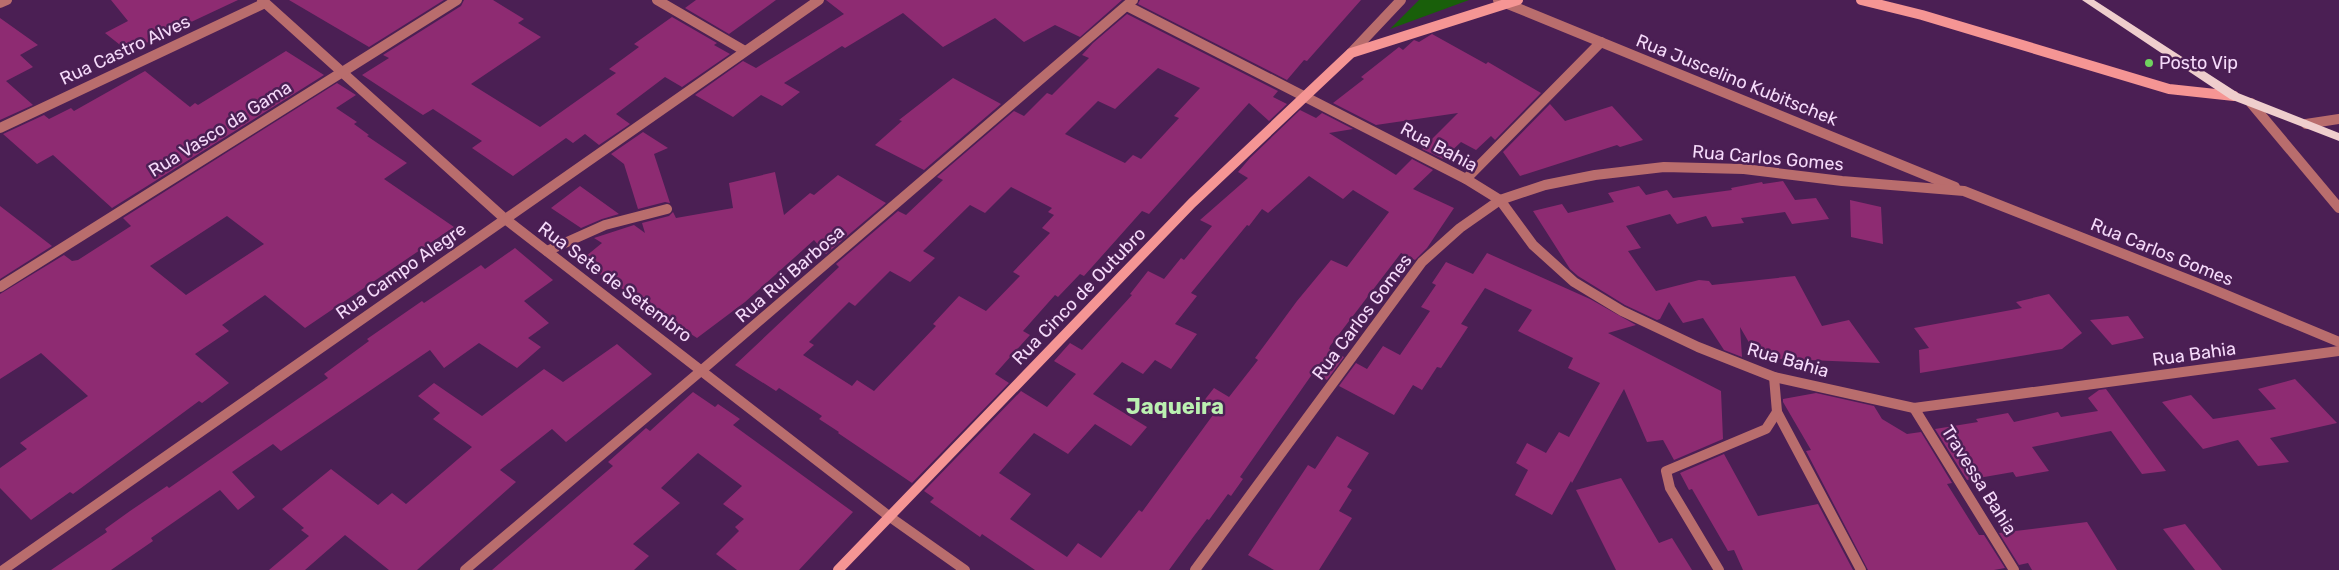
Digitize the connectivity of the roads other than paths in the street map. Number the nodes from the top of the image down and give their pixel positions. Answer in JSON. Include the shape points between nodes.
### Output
{"nodes":[{"id":1,"x":7,"y":0,"type":"edge"},
{"id":2,"x":457,"y":0,"type":"edge"},
{"id":3,"x":657,"y":0,"type":"edge"},
{"id":4,"x":819,"y":0,"type":"edge"},
{"id":5,"x":1401,"y":0,"type":"edge"},
{"id":6,"x":1518,"y":0,"type":"edge"},
{"id":7,"x":1861,"y":0,"type":"edge"},
{"id":8,"x":2087,"y":0,"type":"edge"},
{"id":9,"x":263,"y":1,"type":"edge"},
{"id":10,"x":1501,"y":2,"type":"edge"},
{"id":11,"x":0,"y":3,"type":"edge"},
{"id":12,"x":1130,"y":3,"type":"edge"},
{"id":13,"x":1601,"y":42,"type":"junction"},
{"id":14,"x":745,"y":51,"type":"junction"},
{"id":15,"x":1351,"y":53,"type":"junction"},
{"id":16,"x":340,"y":72,"type":"junction"},
{"id":17,"x":1304,"y":95,"type":"junction"},
{"id":18,"x":2234,"y":96,"type":"junction"},
{"id":19,"x":2251,"y":103,"type":"junction"},
{"id":20,"x":2339,"y":119,"type":"edge"},
{"id":21,"x":2306,"y":124,"type":"junction"},
{"id":22,"x":0,"y":128,"type":"edge"},
{"id":23,"x":2339,"y":137,"type":"edge"},
{"id":24,"x":1466,"y":179,"type":"junction"},
{"id":25,"x":1964,"y":191,"type":"junction"},
{"id":26,"x":1500,"y":200,"type":"junction"},
{"id":27,"x":2339,"y":208,"type":"edge"},
{"id":28,"x":666,"y":209,"type":"dead end"},
{"id":29,"x":504,"y":218,"type":"junction"},
{"id":30,"x":547,"y":251,"type":"junction"},
{"id":31,"x":0,"y":287,"type":"edge"},
{"id":32,"x":2339,"y":342,"type":"edge"},
{"id":33,"x":2339,"y":351,"type":"edge"},
{"id":34,"x":702,"y":370,"type":"junction"},
{"id":35,"x":1774,"y":377,"type":"junction"},
{"id":36,"x":1914,"y":408,"type":"junction"},
{"id":37,"x":1777,"y":412,"type":"junction"},
{"id":38,"x":890,"y":516,"type":"junction"},
{"id":39,"x":3,"y":570,"type":"edge"},
{"id":40,"x":465,"y":570,"type":"edge"},
{"id":41,"x":838,"y":570,"type":"edge"},
{"id":42,"x":965,"y":570,"type":"edge"},
{"id":43,"x":1196,"y":570,"type":"edge"},
{"id":44,"x":1719,"y":570,"type":"edge"},
{"id":45,"x":1861,"y":570,"type":"edge"},
{"id":46,"x":2014,"y":570,"type":"edge"}],
"edges":[{"from":1,"to":11,"type":"street"},
{"from":2,"to":16,"type":"street","name":"Rua Vasco da Gama"},
{"from":3,"to":14,"type":"street"},
{"from":4,"to":14,"type":"street","name":"Rua Campo Alegre"},
{"from":5,"to":15,"type":"street","name":"Rua Cinco de Outubro"},
{"from":6,"to":10,"type":"street","name":"Rua Cinco de Outubro"},
{"from":7,"to":18,"type":"street","via":[[1922,15],[2169,89]]},
{"from":8,"to":18,"type":"main road"},
{"from":9,"to":16,"type":"street","name":"Rua Sete de Setembro"},
{"from":9,"to":22,"type":"street","name":"Rua Castro Alves"},
{"from":10,"to":13,"type":"street","name":"Rua Juscelino Kubitschek"},
{"from":10,"to":15,"type":"street","name":"Rua Cinco de Outubro"},
{"from":12,"to":17,"type":"street","name":"Rua Bahia"},
{"from":12,"to":34,"type":"street","name":"Rua Rui Barbosa"},
{"from":13,"to":24,"type":"street"},
{"from":13,"to":25,"type":"street","name":"Rua Juscelino Kubitschek"},
{"from":14,"to":29,"type":"street","name":"Rua Campo Alegre"},
{"from":15,"to":17,"type":"street","name":"Rua Cinco de Outubro"},
{"from":16,"to":29,"type":"street","name":"Rua Sete de Setembro"},
{"from":16,"to":31,"type":"street","name":"Rua Vasco da Gama"},
{"from":17,"to":24,"type":"street","name":"Rua Bahia"},
{"from":17,"to":38,"type":"street","name":"Rua Cinco de Outubro","via":[[1192,203]]},
{"from":18,"to":19,"type":"main road"},
{"from":19,"to":21,"type":"main road"},
{"from":19,"to":27,"type":"street"},
{"from":20,"to":21,"type":"street"},
{"from":21,"to":23,"type":"main road"},
{"from":24,"to":26,"type":"street","name":"Rua Bahia"},
{"from":25,"to":26,"type":"street","name":"Rua Carlos Gomes","via":[[1744,169],[1664,167],[1595,175]]},
{"from":25,"to":32,"type":"street","name":"Rua Carlos Gomes"},
{"from":26,"to":35,"type":"street","name":"Rua Bahia","via":[[1533,245],[1574,282],[1622,312]]},
{"from":26,"to":43,"type":"street","name":"Rua Carlos Gomes","via":[[1460,228],[1422,262]]},
{"from":28,"to":30,"type":"street","via":[[605,225]]},
{"from":29,"to":30,"type":"street","name":"Rua Sete de Setembro"},
{"from":29,"to":39,"type":"street","name":"Rua Campo Alegre"},
{"from":30,"to":34,"type":"street","name":"Rua Sete de Setembro"},
{"from":33,"to":36,"type":"street","name":"Rua Bahia"},
{"from":34,"to":38,"type":"street","name":"Rua Sete de Setembro"},
{"from":34,"to":40,"type":"street","name":"Rua Rui Barbosa"},
{"from":35,"to":36,"type":"street","name":"Rua Bahia"},
{"from":35,"to":37,"type":"street"},
{"from":36,"to":46,"type":"street","name":"Travessa Bahia"},
{"from":37,"to":44,"type":"street","via":[[1766,429],[1666,471],[1670,488]]},
{"from":37,"to":45,"type":"street"},
{"from":38,"to":41,"type":"street","name":"Rua Cinco de Outubro"},
{"from":38,"to":42,"type":"street","name":"Rua Sete de Setembro"}]}
